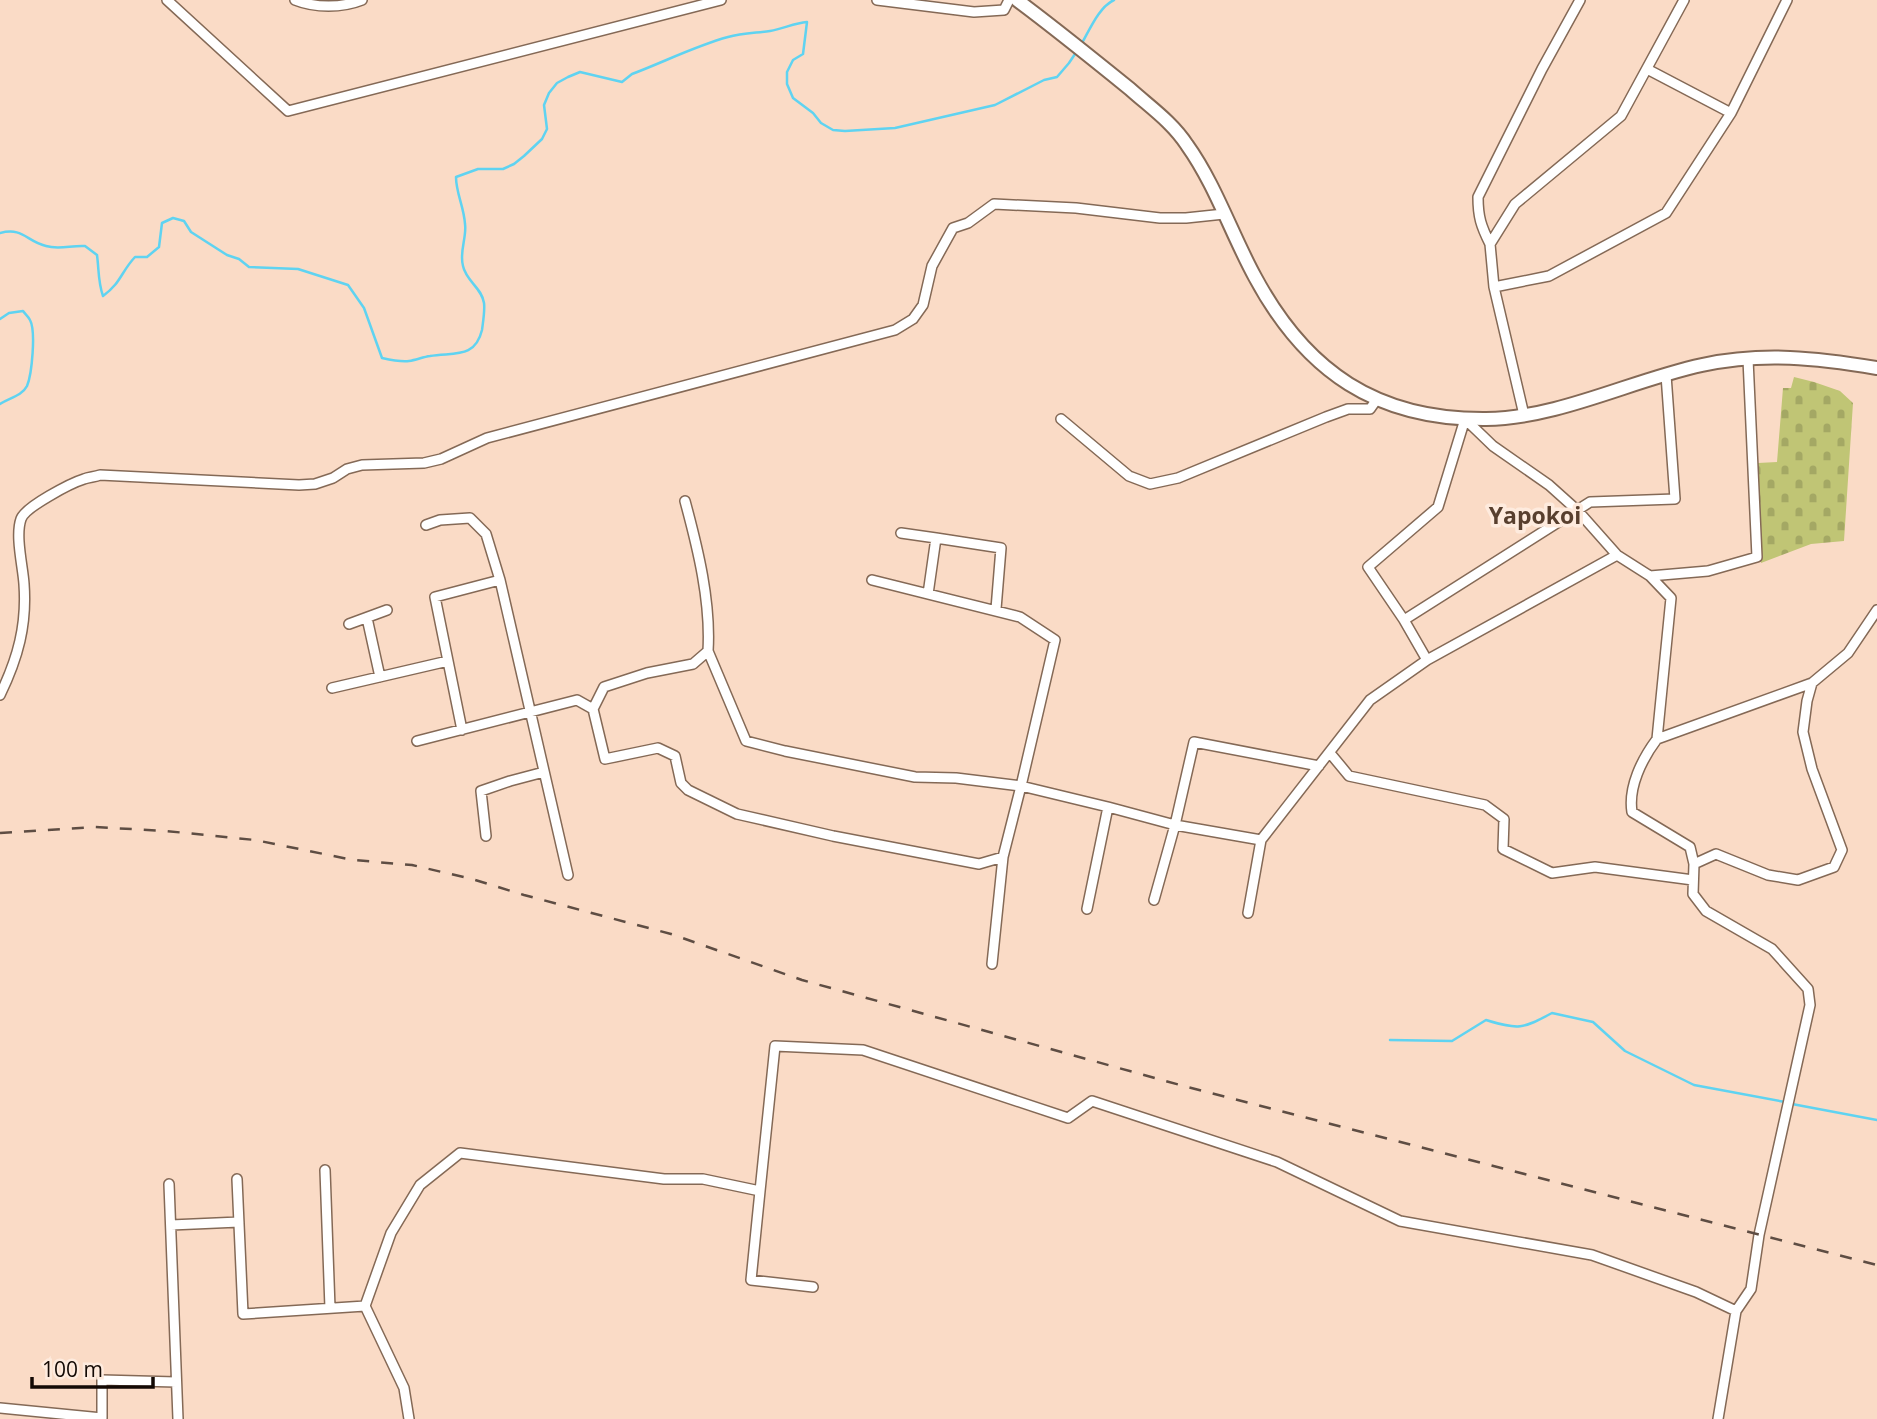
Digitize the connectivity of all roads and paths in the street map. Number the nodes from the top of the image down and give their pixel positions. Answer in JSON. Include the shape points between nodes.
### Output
{"nodes":[{"id":1,"x":167,"y":0,"type":"edge"},
{"id":2,"x":295,"y":0,"type":"edge"},
{"id":3,"x":362,"y":0,"type":"edge"},
{"id":4,"x":721,"y":0,"type":"edge"},
{"id":5,"x":877,"y":0,"type":"edge"},
{"id":6,"x":1009,"y":0,"type":"edge"},
{"id":7,"x":1017,"y":0,"type":"edge"},
{"id":8,"x":1580,"y":0,"type":"edge"},
{"id":9,"x":1684,"y":0,"type":"edge"},
{"id":10,"x":1787,"y":0,"type":"edge"},
{"id":11,"x":1647,"y":69,"type":"junction"},
{"id":12,"x":1731,"y":113,"type":"junction"},
{"id":13,"x":1224,"y":214,"type":"junction"},
{"id":14,"x":1490,"y":244,"type":"junction"},
{"id":15,"x":1494,"y":287,"type":"junction"},
{"id":16,"x":1748,"y":359,"type":"junction"},
{"id":17,"x":1877,"y":368,"type":"edge"},
{"id":18,"x":1666,"y":375,"type":"junction"},
{"id":19,"x":1377,"y":399,"type":"junction"},
{"id":20,"x":1524,"y":415,"type":"junction"},
{"id":21,"x":1061,"y":419,"type":"dead end"},
{"id":22,"x":1465,"y":419,"type":"junction"},
{"id":23,"x":685,"y":501,"type":"dead end"},
{"id":24,"x":1578,"y":511,"type":"junction"},
{"id":25,"x":426,"y":525,"type":"dead end"},
{"id":26,"x":901,"y":533,"type":"dead end"},
{"id":27,"x":936,"y":538,"type":"junction"},
{"id":28,"x":1617,"y":555,"type":"junction"},
{"id":29,"x":1650,"y":576,"type":"junction"},
{"id":30,"x":500,"y":580,"type":"junction"},
{"id":31,"x":872,"y":580,"type":"dead end"},
{"id":32,"x":928,"y":594,"type":"junction"},
{"id":33,"x":996,"y":609,"type":"junction"},
{"id":34,"x":387,"y":610,"type":"dead end"},
{"id":35,"x":1877,"y":610,"type":"edge"},
{"id":36,"x":367,"y":618,"type":"junction"},
{"id":37,"x":1404,"y":620,"type":"junction"},
{"id":38,"x":349,"y":624,"type":"dead end"},
{"id":39,"x":708,"y":651,"type":"junction"},
{"id":40,"x":1427,"y":660,"type":"junction"},
{"id":41,"x":448,"y":661,"type":"junction"},
{"id":42,"x":380,"y":677,"type":"junction"},
{"id":43,"x":1812,"y":683,"type":"junction"},
{"id":44,"x":332,"y":688,"type":"dead end"},
{"id":45,"x":0,"y":695,"type":"edge"},
{"id":46,"x":593,"y":709,"type":"junction"},
{"id":47,"x":530,"y":712,"type":"junction"},
{"id":48,"x":463,"y":730,"type":"junction"},
{"id":49,"x":1657,"y":740,"type":"junction"},
{"id":50,"x":417,"y":741,"type":"dead end"},
{"id":51,"x":1330,"y":753,"type":"junction"},
{"id":52,"x":1319,"y":766,"type":"junction"},
{"id":53,"x":544,"y":772,"type":"junction"},
{"id":54,"x":1021,"y":786,"type":"junction"},
{"id":55,"x":1108,"y":807,"type":"junction"},
{"id":56,"x":1175,"y":825,"type":"junction"},
{"id":57,"x":486,"y":836,"type":"dead end"},
{"id":58,"x":1261,"y":840,"type":"junction"},
{"id":59,"x":1003,"y":858,"type":"junction"},
{"id":60,"x":1694,"y":864,"type":"junction"},
{"id":61,"x":568,"y":875,"type":"dead end"},
{"id":62,"x":1693,"y":880,"type":"junction"},
{"id":63,"x":1154,"y":900,"type":"dead end"},
{"id":64,"x":1087,"y":909,"type":"dead end"},
{"id":65,"x":1248,"y":914,"type":"dead end"},
{"id":66,"x":992,"y":964,"type":"dead end"},
{"id":67,"x":325,"y":1170,"type":"dead end"},
{"id":68,"x":237,"y":1179,"type":"dead end"},
{"id":69,"x":169,"y":1184,"type":"dead end"},
{"id":70,"x":760,"y":1191,"type":"junction"},
{"id":71,"x":239,"y":1222,"type":"junction"},
{"id":72,"x":171,"y":1225,"type":"junction"},
{"id":73,"x":813,"y":1287,"type":"dead end"},
{"id":74,"x":365,"y":1306,"type":"junction"},
{"id":75,"x":330,"y":1308,"type":"junction"},
{"id":76,"x":1736,"y":1311,"type":"junction"},
{"id":77,"x":176,"y":1382,"type":"junction"},
{"id":78,"x":0,"y":1408,"type":"edge"},
{"id":79,"x":178,"y":1419,"type":"edge"},
{"id":80,"x":409,"y":1419,"type":"edge"},
{"id":81,"x":1718,"y":1419,"type":"edge"}],
"edges":[{"from":1,"to":4,"type":"street","via":[[288,111]]},
{"from":2,"to":3,"type":"street","via":[[325,6]]},
{"from":5,"to":6,"type":"street","via":[[974,12],[1004,10]]},
{"from":7,"to":13,"type":"street","via":[[1170,123],[1192,153]]},
{"from":8,"to":14,"type":"street","via":[[1478,197],[1480,225]]},
{"from":9,"to":11,"type":"street"},
{"from":10,"to":12,"type":"street"},
{"from":11,"to":12,"type":"street"},
{"from":11,"to":14,"type":"street","via":[[1621,116],[1515,205]]},
{"from":12,"to":15,"type":"street","via":[[1666,213],[1549,276]]},
{"from":13,"to":19,"type":"street","via":[[1275,313],[1295,338],[1331,373]]},
{"from":13,"to":45,"type":"street","via":[[1160,218],[994,204],[953,228],[932,266],[923,305],[914,319],[895,330],[486,438],[441,459],[362,466],[315,484],[100,475],[84,479],[37,504],[20,520],[25,619],[11,673]]},
{"from":14,"to":15,"type":"street"},
{"from":15,"to":20,"type":"street"},
{"from":16,"to":17,"type":"street","via":[[1821,358]]},
{"from":16,"to":18,"type":"street"},
{"from":16,"to":29,"type":"street","via":[[1757,557],[1708,571]]},
{"from":18,"to":20,"type":"street"},
{"from":18,"to":24,"type":"street","via":[[1675,499],[1590,502]]},
{"from":19,"to":21,"type":"street","via":[[1370,409],[1326,417],[1178,478],[1150,484],[1129,476]]},
{"from":19,"to":22,"type":"street","via":[[1429,415]]},
{"from":20,"to":22,"type":"street"},
{"from":22,"to":24,"type":"street"},
{"from":22,"to":37,"type":"street","via":[[1438,506],[1368,567]]},
{"from":23,"to":39,"type":"street","via":[[704,587]]},
{"from":24,"to":28,"type":"street"},
{"from":24,"to":37,"type":"street"},
{"from":25,"to":30,"type":"street","via":[[470,519],[486,534]]},
{"from":26,"to":27,"type":"street"},
{"from":27,"to":32,"type":"street"},
{"from":27,"to":33,"type":"street","via":[[1001,548]]},
{"from":28,"to":29,"type":"street"},
{"from":28,"to":40,"type":"street"},
{"from":29,"to":49,"type":"street","via":[[1671,598]]},
{"from":30,"to":41,"type":"street","via":[[435,597]]},
{"from":30,"to":47,"type":"street"},
{"from":31,"to":32,"type":"street"},
{"from":32,"to":33,"type":"street"},
{"from":33,"to":54,"type":"street","via":[[1020,617],[1055,640]]},
{"from":34,"to":36,"type":"street"},
{"from":35,"to":43,"type":"street","via":[[1848,653]]},
{"from":36,"to":38,"type":"street"},
{"from":36,"to":42,"type":"street"},
{"from":37,"to":40,"type":"street"},
{"from":39,"to":46,"type":"street","via":[[693,664],[604,687]]},
{"from":39,"to":54,"type":"street","via":[[746,741],[915,777]]},
{"from":40,"to":51,"type":"street","via":[[1370,700]]},
{"from":41,"to":42,"type":"street"},
{"from":41,"to":48,"type":"street"},
{"from":42,"to":44,"type":"street"},
{"from":43,"to":49,"type":"street"},
{"from":43,"to":60,"type":"street","via":[[1802,732],[1842,850],[1834,867],[1798,880],[1716,854]]},
{"from":46,"to":47,"type":"street","via":[[577,700]]},
{"from":46,"to":59,"type":"street","via":[[605,759],[658,748],[675,756],[681,783],[688,790],[737,814],[979,864]]},
{"from":47,"to":48,"type":"street"},
{"from":47,"to":53,"type":"street"},
{"from":48,"to":50,"type":"street"},
{"from":49,"to":60,"type":"street","via":[[1645,755],[1630,798],[1632,812],[1690,847]]},
{"from":51,"to":52,"type":"street"},
{"from":51,"to":62,"type":"street","via":[[1349,776],[1485,805],[1504,820],[1503,849],[1552,873],[1595,867]]},
{"from":52,"to":56,"type":"street","via":[[1194,742]]},
{"from":52,"to":58,"type":"street"},
{"from":53,"to":57,"type":"street","via":[[481,791]]},
{"from":53,"to":61,"type":"street"},
{"from":54,"to":55,"type":"street"},
{"from":54,"to":59,"type":"street"},
{"from":55,"to":56,"type":"street"},
{"from":55,"to":64,"type":"street"},
{"from":56,"to":58,"type":"street"},
{"from":56,"to":63,"type":"street"},
{"from":58,"to":65,"type":"street"},
{"from":59,"to":66,"type":"street"},
{"from":60,"to":62,"type":"street"},
{"from":62,"to":76,"type":"street","via":[[1693,894],[1706,911],[1772,949],[1808,989],[1810,1005],[1751,1289]]},
{"from":67,"to":75,"type":"street"},
{"from":68,"to":71,"type":"street"},
{"from":69,"to":72,"type":"street"},
{"from":70,"to":73,"type":"street","via":[[751,1280]]},
{"from":70,"to":74,"type":"street","via":[[703,1179],[664,1179],[460,1153],[420,1185],[391,1233]]},
{"from":70,"to":76,"type":"street","via":[[775,1046],[863,1050],[1069,1118],[1092,1101],[1277,1161],[1400,1221],[1591,1255]]},
{"from":71,"to":72,"type":"street"},
{"from":71,"to":75,"type":"street","via":[[243,1314]]},
{"from":72,"to":77,"type":"street"},
{"from":74,"to":75,"type":"street"},
{"from":74,"to":80,"type":"street","via":[[404,1388]]},
{"from":76,"to":81,"type":"street"},
{"from":77,"to":78,"type":"street","via":[[102,1380],[102,1418]]},
{"from":77,"to":79,"type":"street"}]}
